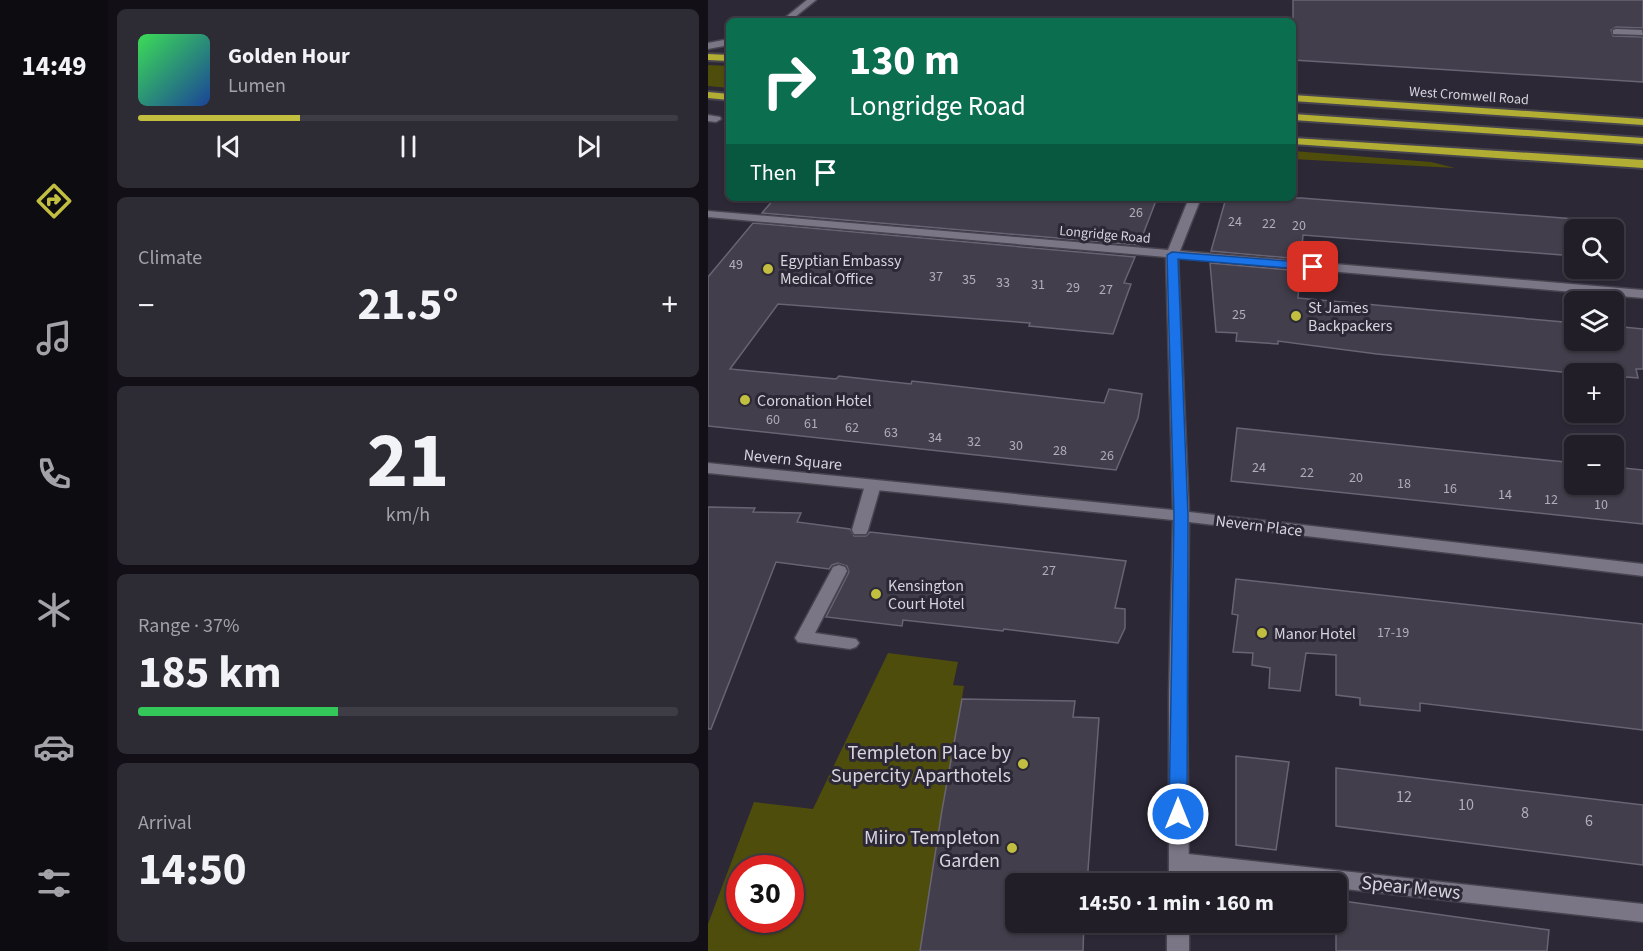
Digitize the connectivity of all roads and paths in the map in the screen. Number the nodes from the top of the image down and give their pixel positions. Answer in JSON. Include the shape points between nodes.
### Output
{"nodes":[{"id":1,"x":812,"y":0,"type":"edge"},
{"id":2,"x":798,"y":16,"type":"edge"},
{"id":3,"x":1616,"y":32,"type":"dead end"},
{"id":4,"x":1642,"y":33,"type":"edge"},
{"id":5,"x":726,"y":43,"type":"edge"},
{"id":6,"x":708,"y":46,"type":"edge"},
{"id":7,"x":708,"y":57,"type":"edge"},
{"id":8,"x":726,"y":58,"type":"edge"},
{"id":9,"x":708,"y":95,"type":"edge"},
{"id":10,"x":726,"y":97,"type":"edge"},
{"id":11,"x":1296,"y":98,"type":"edge"},
{"id":12,"x":1296,"y":117,"type":"edge"},
{"id":13,"x":1643,"y":122,"type":"edge"},
{"id":14,"x":1296,"y":141,"type":"edge"},
{"id":15,"x":1643,"y":141,"type":"edge"},
{"id":16,"x":1643,"y":164,"type":"edge"},
{"id":17,"x":1194,"y":201,"type":"edge"},
{"id":18,"x":708,"y":214,"type":"edge"},
{"id":19,"x":1172,"y":255,"type":"junction"},
{"id":20,"x":1643,"y":294,"type":"edge"},
{"id":21,"x":708,"y":468,"type":"edge"},
{"id":22,"x":873,"y":485,"type":"junction"},
{"id":23,"x":1181,"y":516,"type":"junction"},
{"id":24,"x":860,"y":531,"type":"dead end"},
{"id":25,"x":1643,"y":570,"type":"edge"},
{"id":26,"x":839,"y":571,"type":"dead end"},
{"id":27,"x":849,"y":643,"type":"dead end"},
{"id":28,"x":1179,"y":862,"type":"junction"},
{"id":29,"x":1179,"y":873,"type":"edge"},
{"id":30,"x":1643,"y":913,"type":"edge"},
{"id":31,"x":1178,"y":933,"type":"edge"},
{"id":32,"x":1178,"y":951,"type":"edge"}],
"edges":[{"from":1,"to":2,"type":"street"},
{"from":3,"to":4,"type":"street"},
{"from":5,"to":6,"type":"street"},
{"from":7,"to":8,"type":"highway"},
{"from":9,"to":10,"type":"highway"},
{"from":11,"to":13,"type":"highway","name":"West Cromwell Road"},
{"from":12,"to":15,"type":"highway"},
{"from":14,"to":16,"type":"highway"},
{"from":17,"to":19,"type":"street"},
{"from":18,"to":19,"type":"street","name":"Longridge Road"},
{"from":19,"to":20,"type":"street","name":"Longridge Road"},
{"from":19,"to":23,"type":"street"},
{"from":21,"to":22,"type":"street","name":"Nevern Square"},
{"from":22,"to":23,"type":"street","name":"Nevern Place"},
{"from":22,"to":24,"type":"street"},
{"from":23,"to":25,"type":"street","name":"Nevern Place"},
{"from":23,"to":28,"type":"street"},
{"from":26,"to":27,"type":"street","via":[[804,638]]},
{"from":28,"to":29,"type":"street"},
{"from":28,"to":30,"type":"street","name":"Spear Mews"},
{"from":31,"to":32,"type":"street"}]}
